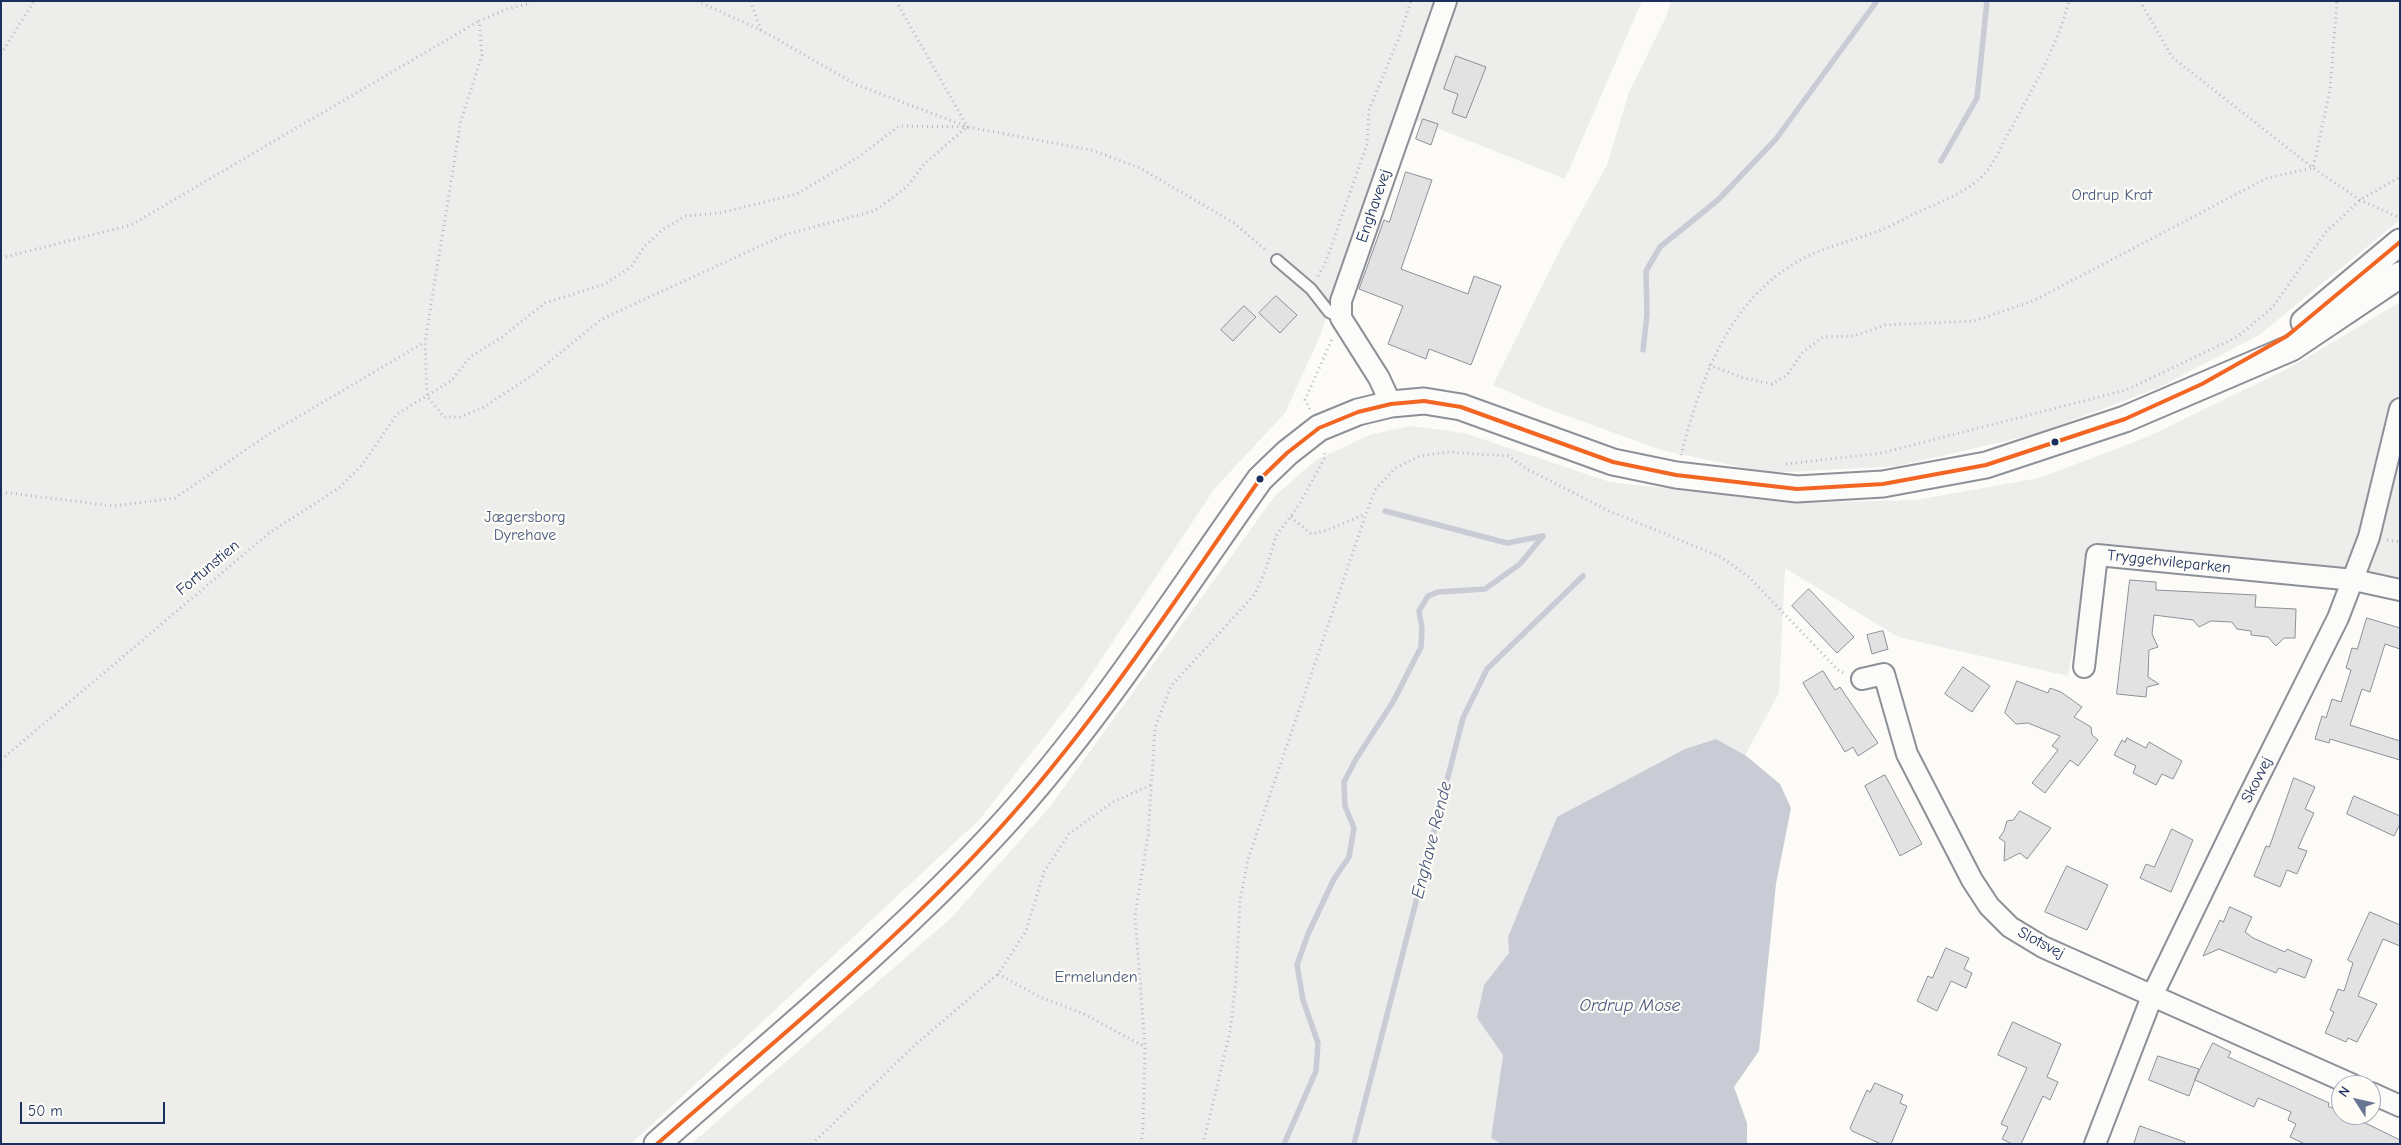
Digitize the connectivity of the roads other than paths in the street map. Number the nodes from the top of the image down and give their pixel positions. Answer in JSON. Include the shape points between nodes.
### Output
{"nodes":[{"id":1,"x":1446,"y":1,"type":"edge"},
{"id":2,"x":2400,"y":242,"type":"edge"},
{"id":3,"x":1277,"y":260,"type":"road end"},
{"id":4,"x":2400,"y":275,"type":"edge"},
{"id":5,"x":1341,"y":318,"type":"junction"},
{"id":6,"x":2202,"y":384,"type":"junction"},
{"id":7,"x":1391,"y":404,"type":"junction"},
{"id":8,"x":2400,"y":409,"type":"edge"},
{"id":9,"x":2354,"y":580,"type":"junction"},
{"id":10,"x":2400,"y":590,"type":"edge"},
{"id":11,"x":2084,"y":667,"type":"dead end"},
{"id":12,"x":1862,"y":679,"type":"road end"},
{"id":13,"x":2153,"y":994,"type":"junction"},
{"id":14,"x":2331,"y":1075,"type":"edge"},
{"id":15,"x":2381,"y":1097,"type":"edge"},
{"id":16,"x":2400,"y":1106,"type":"edge"},
{"id":17,"x":657,"y":1144,"type":"edge"},
{"id":18,"x":2095,"y":1144,"type":"edge"}],
"edges":[{"from":1,"to":5,"type":"street","name":"Enghavevej","via":[[1341,301]]},
{"from":2,"to":6,"type":"street","via":[[2287,336]]},
{"from":3,"to":5,"type":"lane","via":[[1311,289],[1329,312]]},
{"from":4,"to":6,"type":"street","via":[[2291,348]]},
{"from":5,"to":7,"type":"street","via":[[1379,378]]},
{"from":6,"to":7,"type":"street","via":[[2125,418],[1986,465],[1883,484],[1797,489],[1676,475],[1613,462],[1461,406],[1424,401]]},
{"from":7,"to":17,"type":"street","via":[[1358,412],[1319,428],[1260,479],[1074,742],[1001,827],[927,905]]},
{"from":8,"to":9,"type":"street","name":"Skovvej","via":[[2369,537]]},
{"from":9,"to":10,"type":"street"},
{"from":9,"to":11,"type":"street","name":"Tryggehvileparken","via":[[2097,555]]},
{"from":9,"to":13,"type":"street","name":"Skovvej"},
{"from":12,"to":13,"type":"street","name":"Slotsvej","via":[[1884,674],[1907,754],[1988,906],[2010,926],[2042,947]]},
{"from":13,"to":14,"type":"street","name":"Slotsvej"},
{"from":13,"to":18,"type":"street","name":"Skovvej"},
{"from":15,"to":16,"type":"street"}]}
